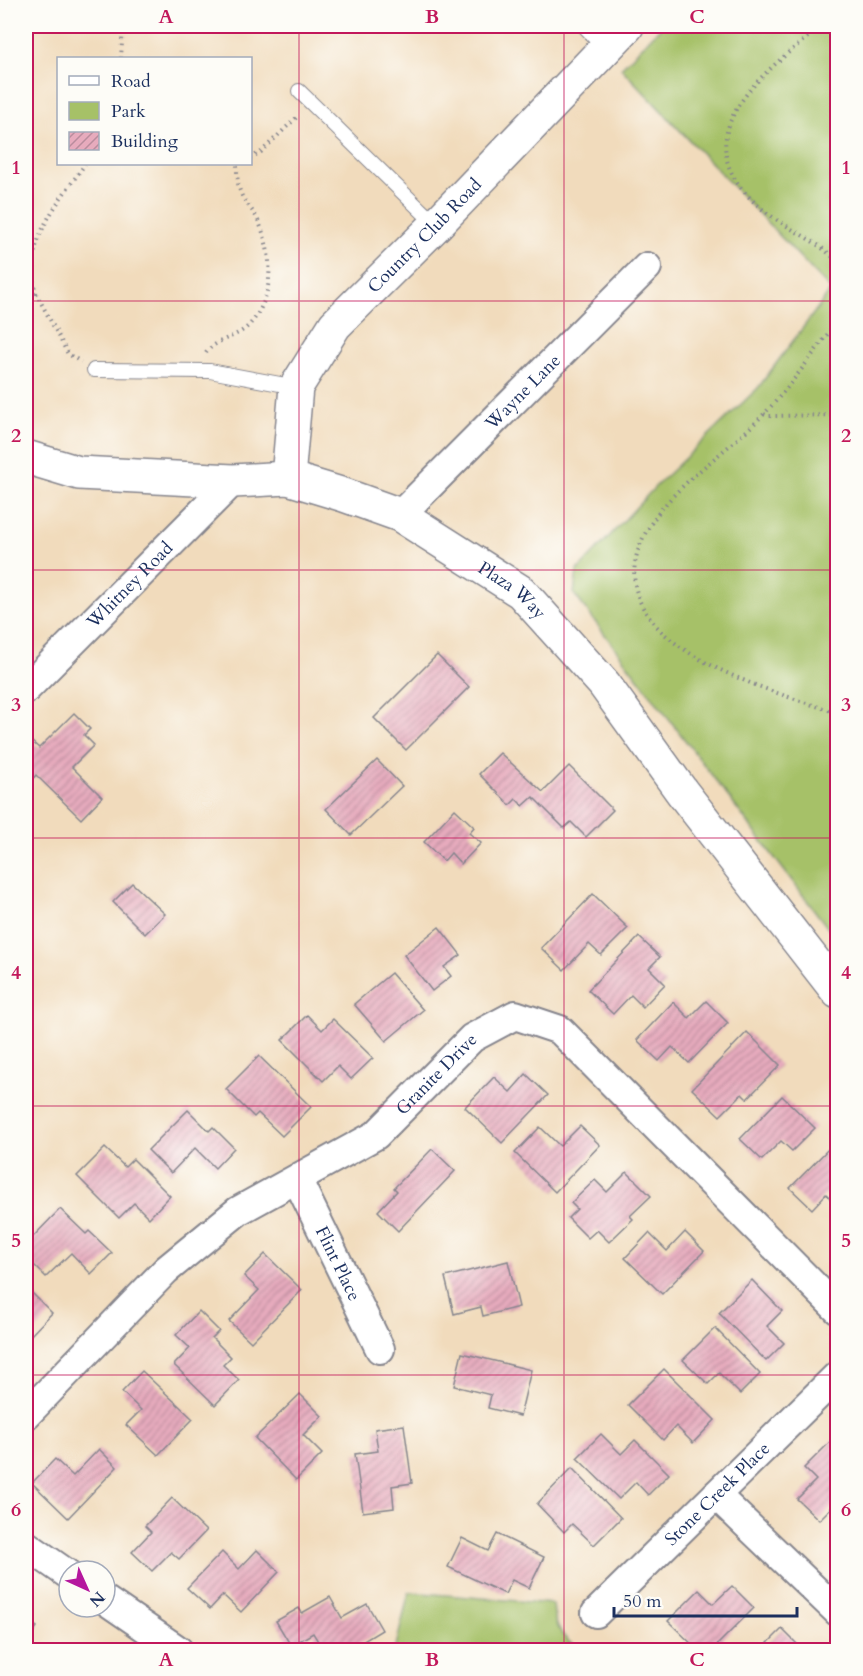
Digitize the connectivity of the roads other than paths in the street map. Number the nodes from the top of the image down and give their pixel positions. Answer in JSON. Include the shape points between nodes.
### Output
{"nodes":[{"id":1,"x":605,"y":33,"type":"edge"},
{"id":2,"x":299,"y":91,"type":"dead end"},
{"id":3,"x":436,"y":225,"type":"junction"},
{"id":4,"x":647,"y":267,"type":"dead end"},
{"id":5,"x":94,"y":370,"type":"road end"},
{"id":6,"x":296,"y":387,"type":"junction"},
{"id":7,"x":26,"y":457,"type":"edge"},
{"id":8,"x":288,"y":478,"type":"junction"},
{"id":9,"x":233,"y":480,"type":"junction"},
{"id":10,"x":400,"y":515,"type":"junction"},
{"id":11,"x":26,"y":689,"type":"edge"},
{"id":12,"x":837,"y":992,"type":"edge"},
{"id":13,"x":297,"y":1179,"type":"junction"},
{"id":14,"x":837,"y":1310,"type":"edge"},
{"id":15,"x":380,"y":1349,"type":"dead end"},
{"id":16,"x":837,"y":1375,"type":"edge"},
{"id":17,"x":26,"y":1415,"type":"edge"},
{"id":18,"x":716,"y":1495,"type":"junction"},
{"id":19,"x":26,"y":1545,"type":"edge"},
{"id":20,"x":57,"y":1567,"type":"edge"},
{"id":21,"x":117,"y":1608,"type":"edge"},
{"id":22,"x":837,"y":1612,"type":"edge"},
{"id":23,"x":596,"y":1613,"type":"dead end"},
{"id":24,"x":178,"y":1650,"type":"edge"}],
"edges":[{"from":1,"to":3,"type":"main road","name":"Country Club Road"},
{"from":2,"to":3,"type":"lane"},
{"from":3,"to":6,"type":"main road","name":"Country Club Road","via":[[334,325]]},
{"from":4,"to":10,"type":"street","name":"Wayne Lane"},
{"from":5,"to":6,"type":"lane","via":[[194,370],[267,379]]},
{"from":6,"to":8,"type":"main road","name":"Country Club Road"},
{"from":7,"to":9,"type":"main road","name":"Plaza Way","via":[[80,473]]},
{"from":8,"to":9,"type":"main road","name":"Plaza Way"},
{"from":8,"to":10,"type":"main road","name":"Plaza Way"},
{"from":9,"to":11,"type":"street","name":"Whitney Road"},
{"from":10,"to":12,"type":"main road","name":"Plaza Way","via":[[521,592],[604,684]]},
{"from":13,"to":14,"type":"street","name":"Granite Drive","via":[[376,1135],[472,1038],[515,1015],[560,1030]]},
{"from":13,"to":15,"type":"street","name":"Flint Place"},
{"from":13,"to":17,"type":"street","name":"Granite Drive","via":[[238,1211],[166,1270]]},
{"from":16,"to":18,"type":"street","name":"Stone Creek Place"},
{"from":18,"to":22,"type":"street"},
{"from":18,"to":23,"type":"street","name":"Stone Creek Place"},
{"from":19,"to":20,"type":"street"},
{"from":21,"to":24,"type":"street"}]}
